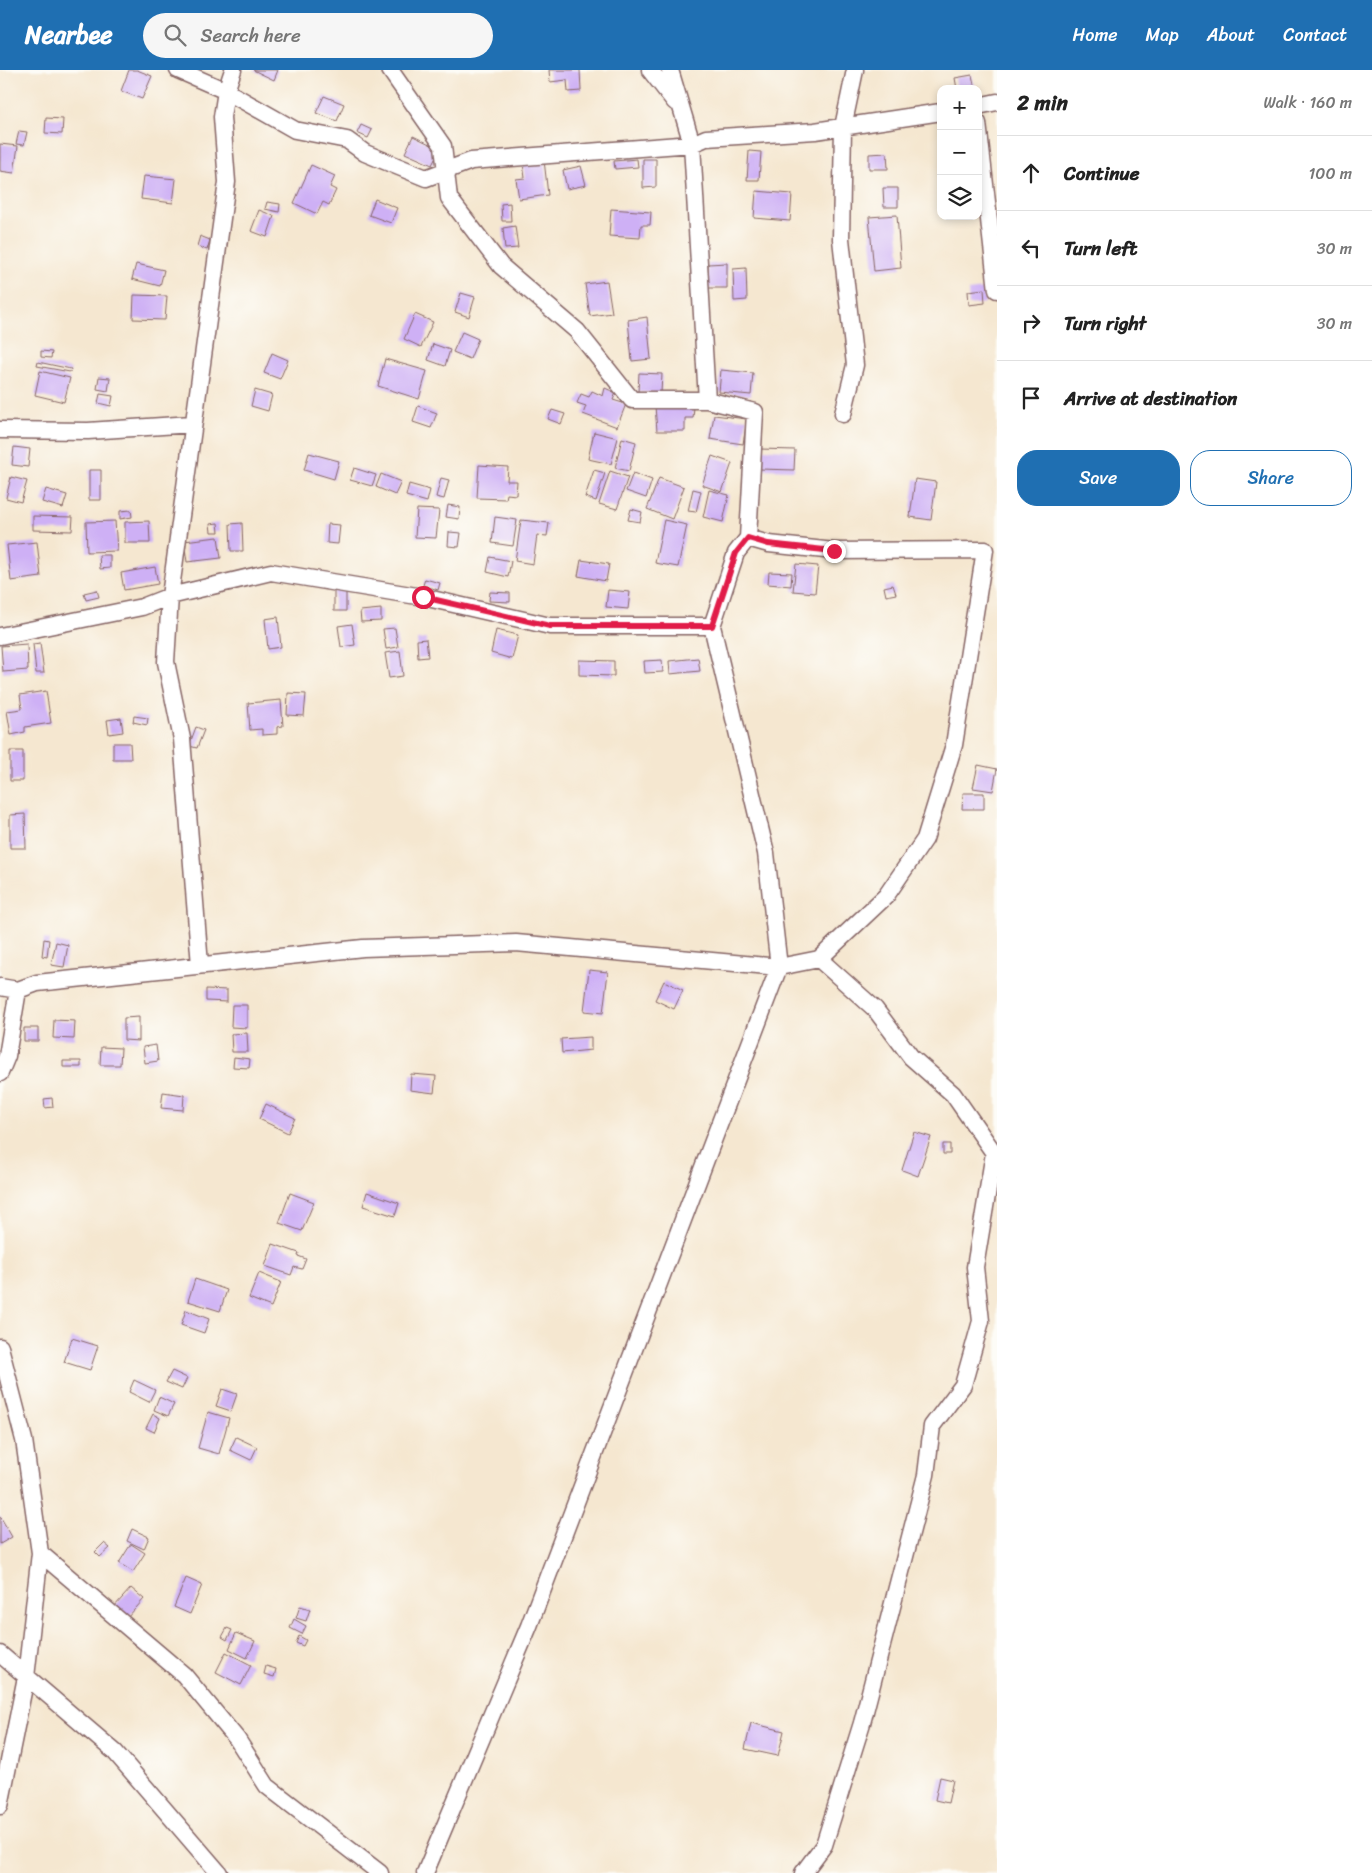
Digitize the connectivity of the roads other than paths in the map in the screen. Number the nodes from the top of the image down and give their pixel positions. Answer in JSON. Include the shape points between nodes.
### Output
{"nodes":[{"id":1,"x":178,"y":70,"type":"edge"},
{"id":2,"x":233,"y":70,"type":"edge"},
{"id":3,"x":390,"y":70,"type":"edge"},
{"id":4,"x":650,"y":70,"type":"edge"},
{"id":5,"x":670,"y":70,"type":"edge"},
{"id":6,"x":855,"y":70,"type":"edge"},
{"id":7,"x":226,"y":91,"type":"junction"},
{"id":8,"x":997,"y":102,"type":"edge"},
{"id":9,"x":982,"y":105,"type":"edge"},
{"id":10,"x":682,"y":110,"type":"junction"},
{"id":11,"x":937,"y":113,"type":"edge"},
{"id":12,"x":843,"y":127,"type":"junction"},
{"id":13,"x":979,"y":130,"type":"edge"},
{"id":14,"x":692,"y":144,"type":"junction"},
{"id":15,"x":446,"y":171,"type":"junction"},
{"id":16,"x":997,"y":290,"type":"edge"},
{"id":17,"x":706,"y":400,"type":"junction"},
{"id":18,"x":843,"y":414,"type":"dead end"},
{"id":19,"x":192,"y":424,"type":"junction"},
{"id":20,"x":0,"y":430,"type":"edge"},
{"id":21,"x":748,"y":538,"type":"junction"},
{"id":22,"x":170,"y":596,"type":"junction"},
{"id":23,"x":712,"y":626,"type":"junction"},
{"id":24,"x":0,"y":636,"type":"edge"},
{"id":25,"x":819,"y":958,"type":"junction"},
{"id":26,"x":200,"y":966,"type":"junction"},
{"id":27,"x":779,"y":967,"type":"junction"},
{"id":28,"x":0,"y":987,"type":"edge"},
{"id":29,"x":18,"y":990,"type":"junction"},
{"id":30,"x":0,"y":1073,"type":"edge"},
{"id":31,"x":0,"y":1347,"type":"edge"},
{"id":32,"x":40,"y":1553,"type":"junction"},
{"id":33,"x":0,"y":1654,"type":"edge"},
{"id":34,"x":26,"y":1677,"type":"junction"},
{"id":35,"x":0,"y":1806,"type":"edge"},
{"id":36,"x":219,"y":1873,"type":"edge"},
{"id":37,"x":380,"y":1873,"type":"edge"},
{"id":38,"x":425,"y":1873,"type":"edge"},
{"id":39,"x":803,"y":1873,"type":"edge"}],
"edges":[{"from":1,"to":7,"type":"street"},
{"from":2,"to":7,"type":"street"},
{"from":3,"to":15,"type":"street","via":[[443,146]]},
{"from":4,"to":10,"type":"street"},
{"from":5,"to":10,"type":"street"},
{"from":6,"to":12,"type":"street"},
{"from":7,"to":15,"type":"street","via":[[295,130],[347,140],[364,153],[426,178]]},
{"from":7,"to":19,"type":"street","via":[[222,117],[227,182]]},
{"from":8,"to":9,"type":"street"},
{"from":10,"to":14,"type":"street"},
{"from":11,"to":12,"type":"street"},
{"from":12,"to":14,"type":"street","via":[[706,138]]},
{"from":12,"to":18,"type":"street","via":[[840,239],[854,365]]},
{"from":13,"to":16,"type":"street"},
{"from":14,"to":15,"type":"street","via":[[471,161]]},
{"from":14,"to":17,"type":"street"},
{"from":15,"to":17,"type":"street","via":[[449,198],[501,266],[577,331],[632,400]]},
{"from":17,"to":21,"type":"street","via":[[755,412]]},
{"from":19,"to":20,"type":"street","via":[[88,431]]},
{"from":19,"to":22,"type":"street"},
{"from":21,"to":23,"type":"street","via":[[736,553]]},
{"from":21,"to":25,"type":"street","via":[[768,544],[834,551],[985,550],[954,744],[925,839],[886,896]]},
{"from":22,"to":23,"type":"street","via":[[271,572],[423,597],[550,626]]},
{"from":22,"to":24,"type":"street","via":[[142,606]]},
{"from":22,"to":26,"type":"street","via":[[166,662],[182,739]]},
{"from":23,"to":27,"type":"street","via":[[766,853]]},
{"from":25,"to":27,"type":"street"},
{"from":25,"to":39,"type":"street","via":[[875,1009],[911,1057],[954,1094],[994,1153],[975,1266],[981,1321],[963,1385],[932,1426],[926,1474],[862,1723],[824,1845]]},
{"from":26,"to":27,"type":"street","via":[[362,948],[516,942]]},
{"from":26,"to":29,"type":"street","via":[[37,983]]},
{"from":27,"to":38,"type":"street","via":[[530,1626]]},
{"from":28,"to":29,"type":"street"},
{"from":29,"to":30,"type":"street","via":[[7,1056]]},
{"from":31,"to":32,"type":"street","via":[[24,1440]]},
{"from":32,"to":34,"type":"street"},
{"from":32,"to":37,"type":"street","via":[[184,1675],[237,1738],[266,1786]]},
{"from":33,"to":34,"type":"street"},
{"from":34,"to":35,"type":"street"},
{"from":34,"to":36,"type":"street","via":[[115,1752]]}]}
